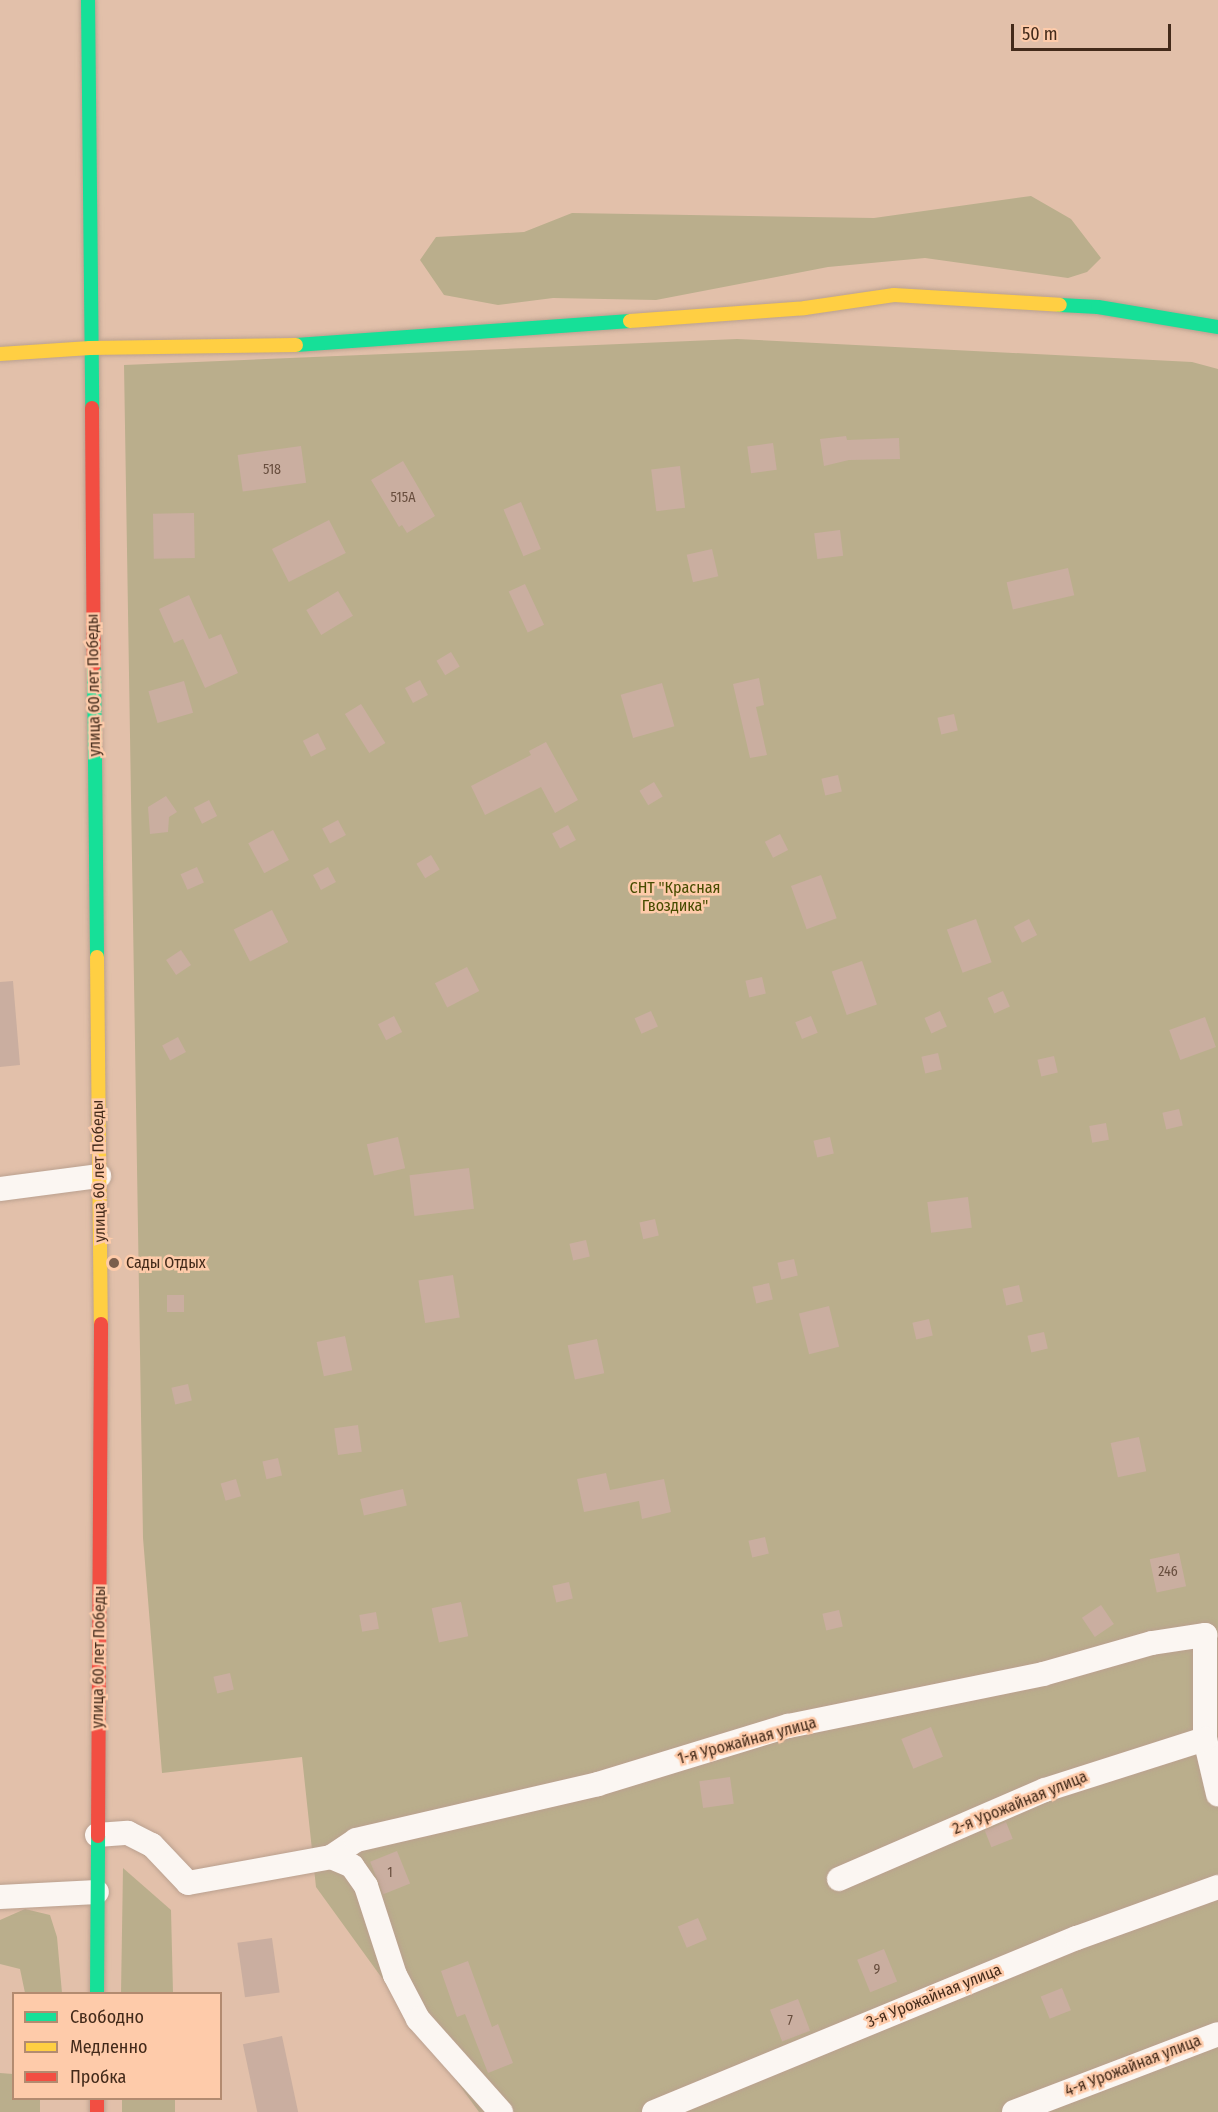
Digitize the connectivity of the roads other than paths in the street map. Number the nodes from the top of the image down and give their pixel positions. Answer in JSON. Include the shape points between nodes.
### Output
{"nodes":[{"id":1,"x":88,"y":0,"type":"edge"},
{"id":2,"x":1218,"y":327,"type":"edge"},
{"id":3,"x":90,"y":348,"type":"junction"},
{"id":4,"x":0,"y":354,"type":"edge"},
{"id":5,"x":99,"y":1176,"type":"junction"},
{"id":6,"x":0,"y":1189,"type":"edge"},
{"id":7,"x":1205,"y":1738,"type":"junction"},
{"id":8,"x":1218,"y":1794,"type":"edge"},
{"id":9,"x":97,"y":1835,"type":"junction"},
{"id":10,"x":331,"y":1857,"type":"junction"},
{"id":11,"x":839,"y":1879,"type":"dead end"},
{"id":12,"x":1218,"y":1887,"type":"edge"},
{"id":13,"x":97,"y":1892,"type":"junction"},
{"id":14,"x":0,"y":1897,"type":"edge"},
{"id":15,"x":97,"y":1992,"type":"edge"},
{"id":16,"x":1218,"y":2034,"type":"edge"},
{"id":17,"x":501,"y":2112,"type":"edge"},
{"id":18,"x":654,"y":2112,"type":"edge"},
{"id":19,"x":1014,"y":2112,"type":"edge"}],
"edges":[{"from":1,"to":3,"type":"street","name":"улица 60 лет Победы"},
{"from":2,"to":3,"type":"street","via":[[1098,307],[894,295],[805,308],[304,344]]},
{"from":3,"to":4,"type":"street"},
{"from":3,"to":5,"type":"street","name":"улица 60 лет Победы"},
{"from":5,"to":6,"type":"street"},
{"from":5,"to":9,"type":"street","name":"улица 60 лет Победы"},
{"from":7,"to":8,"type":"street"},
{"from":7,"to":10,"type":"street","name":"1-я Урожайная улица","via":[[1205,1635],[1152,1643],[1043,1674],[788,1726],[598,1784],[356,1840]]},
{"from":7,"to":11,"type":"street","name":"2-я Урожайная улица","via":[[1045,1790]]},
{"from":9,"to":10,"type":"street","via":[[128,1833],[152,1845],[188,1883]]},
{"from":9,"to":13,"type":"street","name":"улица 60 лет Победы"},
{"from":10,"to":17,"type":"street","via":[[352,1866],[366,1886],[395,1974],[418,2019]]},
{"from":12,"to":18,"type":"street","name":"3-я Урожайная улица","via":[[1077,1938]]},
{"from":13,"to":14,"type":"street"},
{"from":13,"to":15,"type":"street","name":"улица 60 лет Победы"},
{"from":16,"to":19,"type":"street","name":"4-я Урожайная улица"}]}
